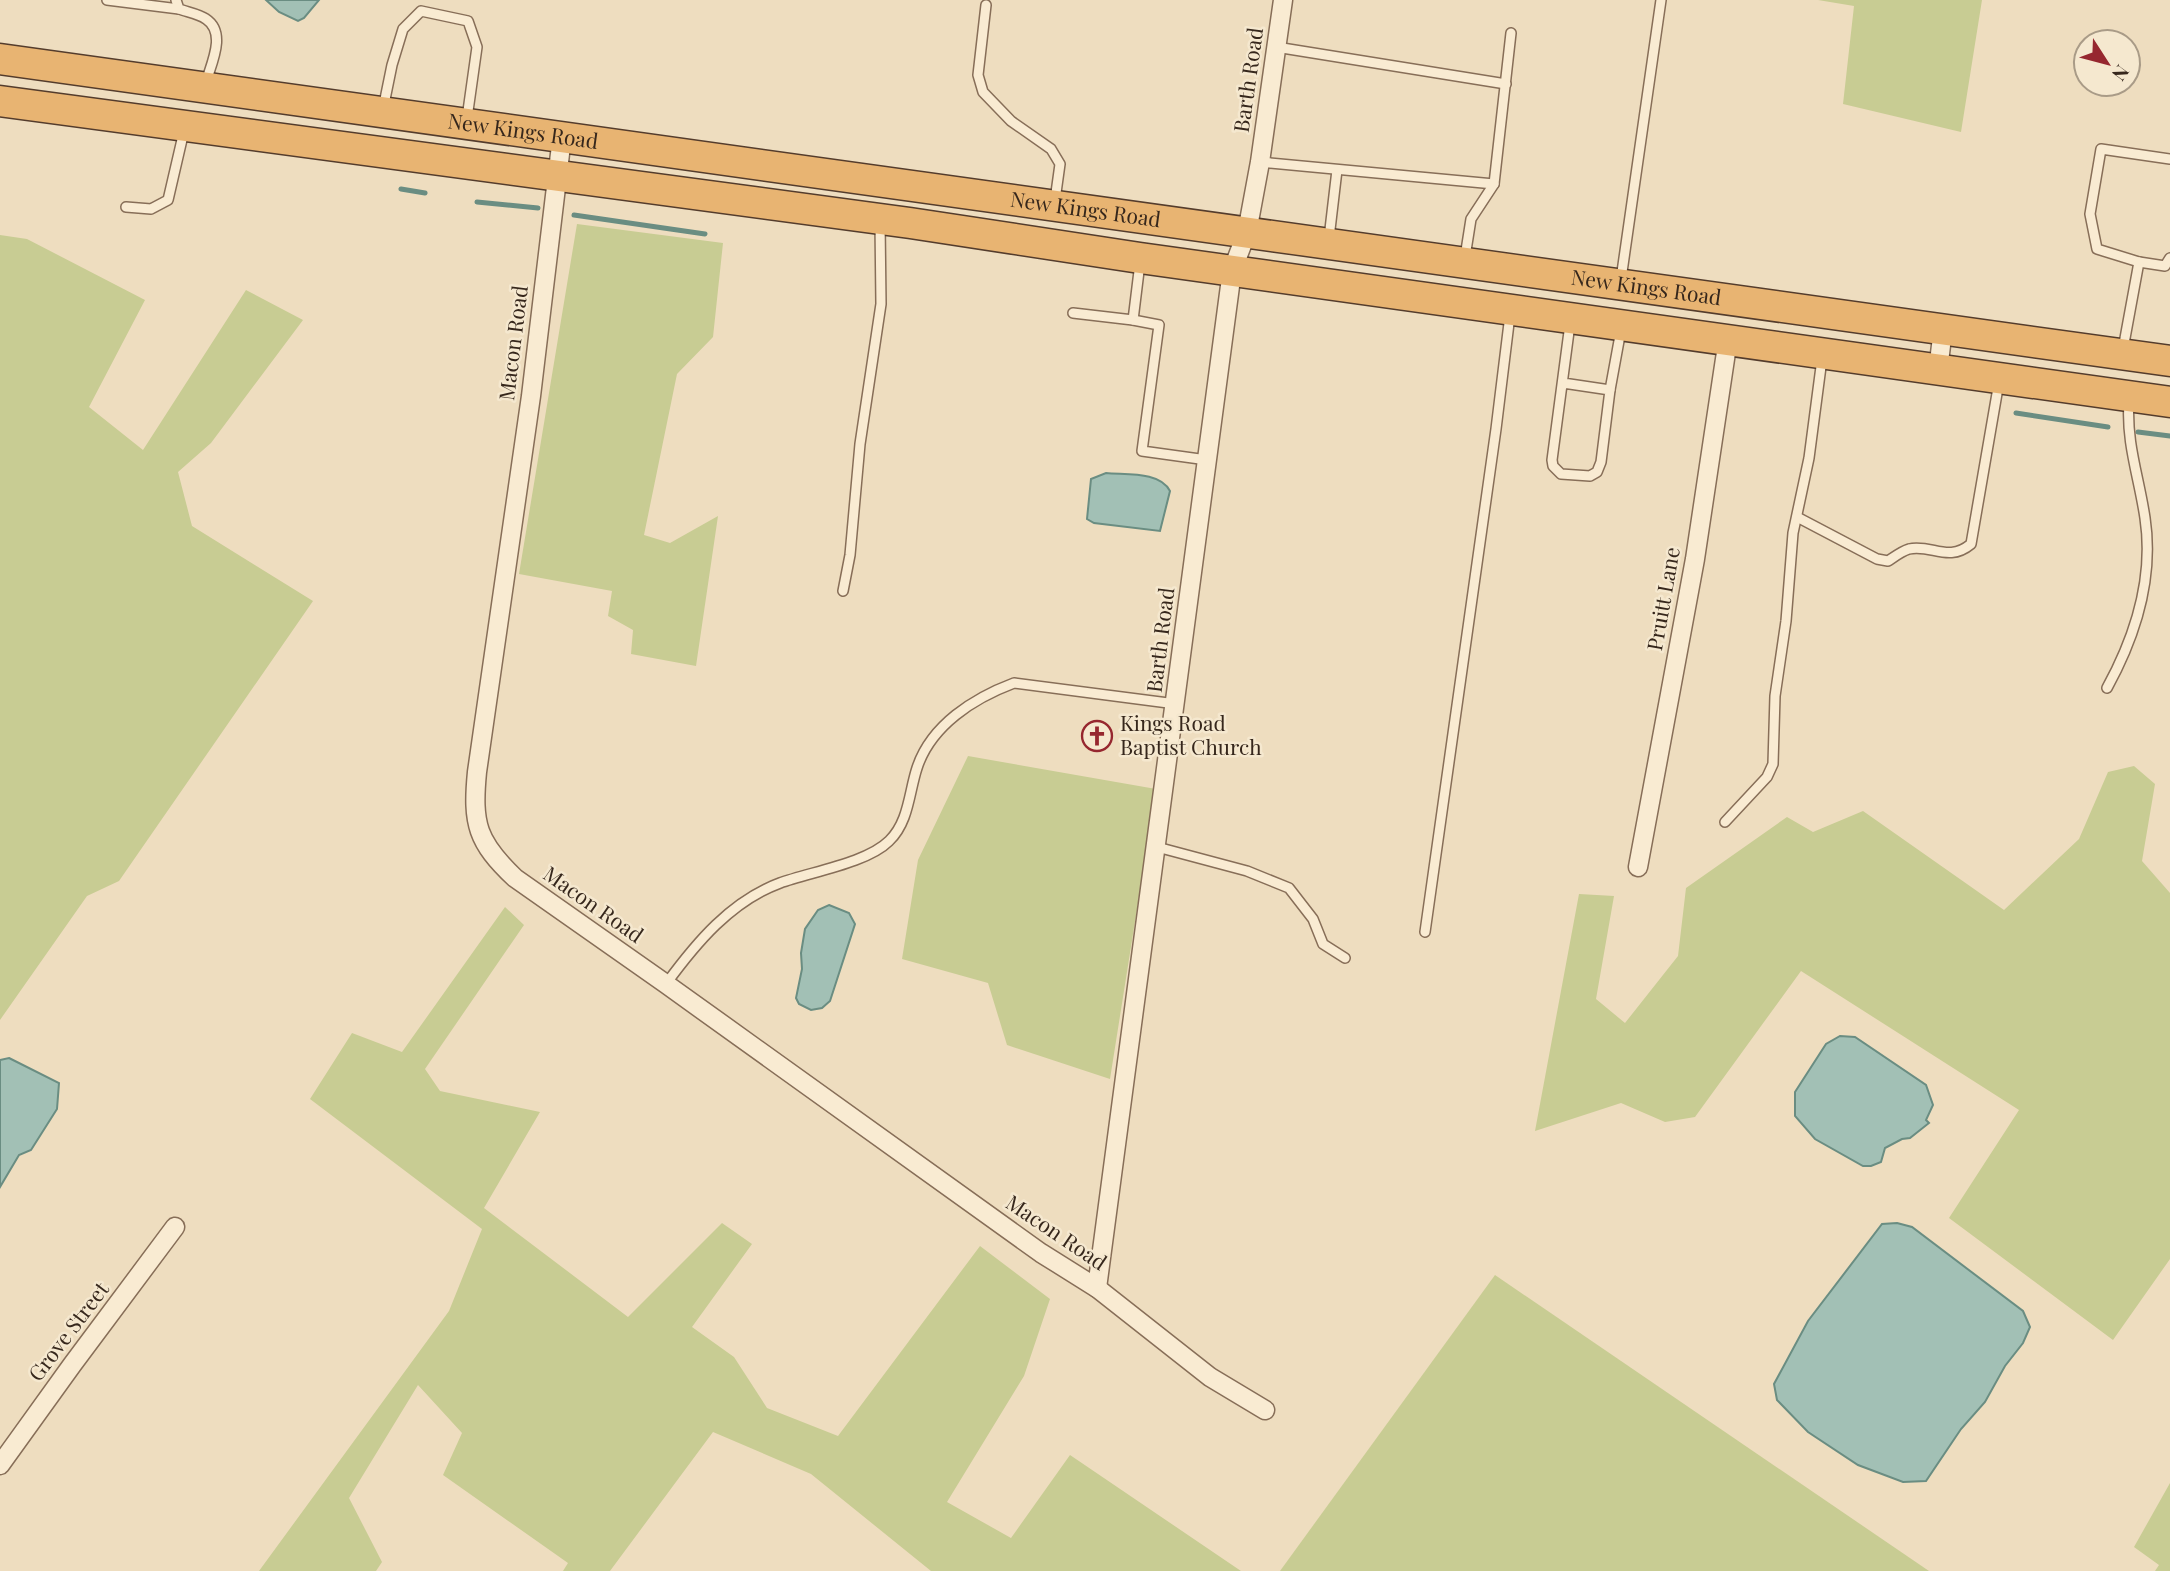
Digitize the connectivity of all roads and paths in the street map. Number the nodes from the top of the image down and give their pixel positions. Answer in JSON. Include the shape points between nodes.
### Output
{"nodes":[{"id":1,"x":107,"y":0,"type":"edge"},
{"id":2,"x":115,"y":0,"type":"edge"},
{"id":3,"x":1283,"y":0,"type":"edge"},
{"id":4,"x":1661,"y":0,"type":"edge"},
{"id":5,"x":177,"y":4,"type":"edge"},
{"id":6,"x":986,"y":5,"type":"dead end"},
{"id":7,"x":1511,"y":33,"type":"dead end"},
{"id":8,"x":1276,"y":47,"type":"junction"},
{"id":9,"x":0,"y":59,"type":"edge"},
{"id":10,"x":1506,"y":84,"type":"junction"},
{"id":11,"x":0,"y":86,"type":"edge"},
{"id":12,"x":204,"y":87,"type":"junction"},
{"id":13,"x":0,"y":101,"type":"edge"},
{"id":14,"x":383,"y":112,"type":"junction"},
{"id":15,"x":422,"y":117,"type":"junction"},
{"id":16,"x":467,"y":124,"type":"junction"},
{"id":17,"x":192,"y":127,"type":"junction"},
{"id":18,"x":562,"y":137,"type":"junction"},
{"id":19,"x":2170,"y":159,"type":"edge"},
{"id":20,"x":1260,"y":162,"type":"junction"},
{"id":21,"x":1337,"y":170,"type":"junction"},
{"id":22,"x":557,"y":175,"type":"junction"},
{"id":23,"x":1494,"y":184,"type":"junction"},
{"id":24,"x":1054,"y":205,"type":"junction"},
{"id":25,"x":126,"y":207,"type":"dead end"},
{"id":26,"x":880,"y":220,"type":"junction"},
{"id":27,"x":1247,"y":232,"type":"junction"},
{"id":28,"x":1328,"y":244,"type":"junction"},
{"id":29,"x":1140,"y":258,"type":"junction"},
{"id":30,"x":2170,"y":258,"type":"edge"},
{"id":31,"x":1464,"y":262,"type":"junction"},
{"id":32,"x":2139,"y":262,"type":"junction"},
{"id":33,"x":1233,"y":271,"type":"junction"},
{"id":34,"x":1620,"y":284,"type":"junction"},
{"id":35,"x":1511,"y":310,"type":"junction"},
{"id":36,"x":1073,"y":313,"type":"dead end"},
{"id":37,"x":1571,"y":319,"type":"junction"},
{"id":38,"x":1133,"y":320,"type":"junction"},
{"id":39,"x":1622,"y":326,"type":"junction"},
{"id":40,"x":1943,"y":329,"type":"junction"},
{"id":41,"x":1728,"y":339,"type":"junction"},
{"id":42,"x":1822,"y":354,"type":"junction"},
{"id":43,"x":2122,"y":354,"type":"junction"},
{"id":44,"x":2170,"y":360,"type":"edge"},
{"id":45,"x":1938,"y":370,"type":"junction"},
{"id":46,"x":2000,"y":379,"type":"junction"},
{"id":47,"x":1563,"y":383,"type":"junction"},
{"id":48,"x":1610,"y":390,"type":"junction"},
{"id":49,"x":2130,"y":396,"type":"junction"},
{"id":50,"x":2170,"y":402,"type":"edge"},
{"id":51,"x":1207,"y":460,"type":"junction"},
{"id":52,"x":1797,"y":517,"type":"junction"},
{"id":53,"x":843,"y":591,"type":"dead end"},
{"id":54,"x":2107,"y":688,"type":"dead end"},
{"id":55,"x":1176,"y":704,"type":"junction"},
{"id":56,"x":1725,"y":822,"type":"dead end"},
{"id":57,"x":1157,"y":847,"type":"junction"},
{"id":58,"x":1638,"y":867,"type":"dead end"},
{"id":59,"x":1424,"y":932,"type":"dead end"},
{"id":60,"x":1345,"y":958,"type":"dead end"},
{"id":61,"x":666,"y":984,"type":"junction"},
{"id":62,"x":175,"y":1227,"type":"dead end"},
{"id":63,"x":1097,"y":1288,"type":"junction"},
{"id":64,"x":1265,"y":1410,"type":"dead end"},
{"id":65,"x":0,"y":1465,"type":"edge"}],
"edges":[{"from":1,"to":2,"type":"lane"},
{"from":2,"to":5,"type":"lane"},
{"from":3,"to":8,"type":"street","name":"Barth Road"},
{"from":4,"to":34,"type":"lane"},
{"from":5,"to":12,"type":"lane","via":[[214,28],[217,41]]},
{"from":6,"to":24,"type":"lane","via":[[978,75],[983,92],[1011,121],[1051,149],[1060,164]]},
{"from":7,"to":10,"type":"lane"},
{"from":8,"to":10,"type":"lane"},
{"from":8,"to":20,"type":"street","name":"Barth Road"},
{"from":9,"to":12,"type":"highway","name":"New Kings Road"},
{"from":10,"to":23,"type":"lane"},
{"from":11,"to":12,"type":"highway","via":[[33,84],[182,104],[196,99]]},
{"from":12,"to":14,"type":"highway","name":"New Kings Road"},
{"from":13,"to":17,"type":"highway","name":"New Kings Road"},
{"from":14,"to":15,"type":"highway","name":"New Kings Road"},
{"from":14,"to":16,"type":"lane","via":[[403,29],[421,11],[468,22],[477,47]]},
{"from":15,"to":16,"type":"highway","name":"New Kings Road"},
{"from":15,"to":17,"type":"highway","via":[[312,123],[230,113]]},
{"from":16,"to":18,"type":"highway","name":"New Kings Road"},
{"from":17,"to":22,"type":"highway","name":"New Kings Road"},
{"from":17,"to":25,"type":"lane","via":[[168,200],[151,209]]},
{"from":18,"to":22,"type":"street","name":"Macon Road"},
{"from":18,"to":24,"type":"highway","name":"New Kings Road"},
{"from":19,"to":32,"type":"lane","via":[[2101,149],[2090,214],[2097,249]]},
{"from":20,"to":21,"type":"lane"},
{"from":20,"to":27,"type":"street","name":"Barth Road"},
{"from":21,"to":23,"type":"lane"},
{"from":21,"to":28,"type":"lane"},
{"from":22,"to":26,"type":"highway","name":"New Kings Road"},
{"from":22,"to":61,"type":"street","name":"Macon Road","via":[[531,396],[477,772],[475,820],[496,860],[514,878]]},
{"from":23,"to":31,"type":"lane","via":[[1471,219]]},
{"from":24,"to":27,"type":"highway","name":"New Kings Road"},
{"from":26,"to":29,"type":"highway","name":"New Kings Road"},
{"from":26,"to":53,"type":"lane","via":[[881,303]]},
{"from":27,"to":28,"type":"highway","name":"New Kings Road"},
{"from":27,"to":33,"type":"street","name":"Barth Road"},
{"from":28,"to":31,"type":"highway","name":"New Kings Road"},
{"from":29,"to":33,"type":"highway","name":"New Kings Road"},
{"from":29,"to":38,"type":"lane"},
{"from":30,"to":32,"type":"lane","via":[[2165,266]]},
{"from":31,"to":34,"type":"highway","name":"New Kings Road"},
{"from":32,"to":43,"type":"lane"},
{"from":33,"to":35,"type":"highway","name":"New Kings Road"},
{"from":33,"to":51,"type":"street","name":"Barth Road"},
{"from":34,"to":40,"type":"highway","name":"New Kings Road"},
{"from":35,"to":37,"type":"highway","name":"New Kings Road"},
{"from":35,"to":59,"type":"lane"},
{"from":36,"to":38,"type":"lane"},
{"from":37,"to":39,"type":"highway","name":"New Kings Road"},
{"from":37,"to":47,"type":"lane"},
{"from":38,"to":51,"type":"lane","via":[[1159,325],[1142,452]]},
{"from":39,"to":41,"type":"highway","name":"New Kings Road"},
{"from":39,"to":48,"type":"lane"},
{"from":40,"to":43,"type":"highway","name":"New Kings Road"},
{"from":40,"to":45,"type":"street"},
{"from":41,"to":42,"type":"highway","name":"New Kings Road"},
{"from":41,"to":58,"type":"street","name":"Pruitt Lane","via":[[1695,559]]},
{"from":42,"to":45,"type":"highway","name":"New Kings Road"},
{"from":42,"to":52,"type":"lane"},
{"from":43,"to":44,"type":"highway","name":"New Kings Road"},
{"from":45,"to":46,"type":"highway","name":"New Kings Road"},
{"from":46,"to":49,"type":"highway","name":"New Kings Road"},
{"from":46,"to":52,"type":"lane","via":[[1971,544],[1964,549],[1954,553],[1909,549],[1888,561],[1877,559]]},
{"from":47,"to":48,"type":"lane"},
{"from":47,"to":48,"type":"lane","via":[[1552,460],[1561,474],[1590,477],[1597,472]]},
{"from":49,"to":50,"type":"highway","name":"New Kings Road"},
{"from":49,"to":54,"type":"lane","via":[[2128,431],[2146,522],[2147,551],[2136,627]]},
{"from":51,"to":55,"type":"street","name":"Barth Road"},
{"from":52,"to":56,"type":"lane","via":[[1775,696],[1773,764],[1767,777]]},
{"from":55,"to":57,"type":"street","name":"Barth Road"},
{"from":55,"to":61,"type":"lane","via":[[1014,683],[973,703],[950,719],[928,745],[917,767],[910,800],[890,840],[875,852],[778,884],[749,899],[694,946]]},
{"from":57,"to":60,"type":"lane","via":[[1247,871],[1289,888],[1313,919],[1323,944]]},
{"from":57,"to":63,"type":"street","name":"Barth Road"},
{"from":61,"to":63,"type":"street","name":"Macon Road"},
{"from":62,"to":65,"type":"street","name":"Grove Street"},
{"from":63,"to":64,"type":"street","name":"Macon Road","via":[[1210,1377]]}]}
